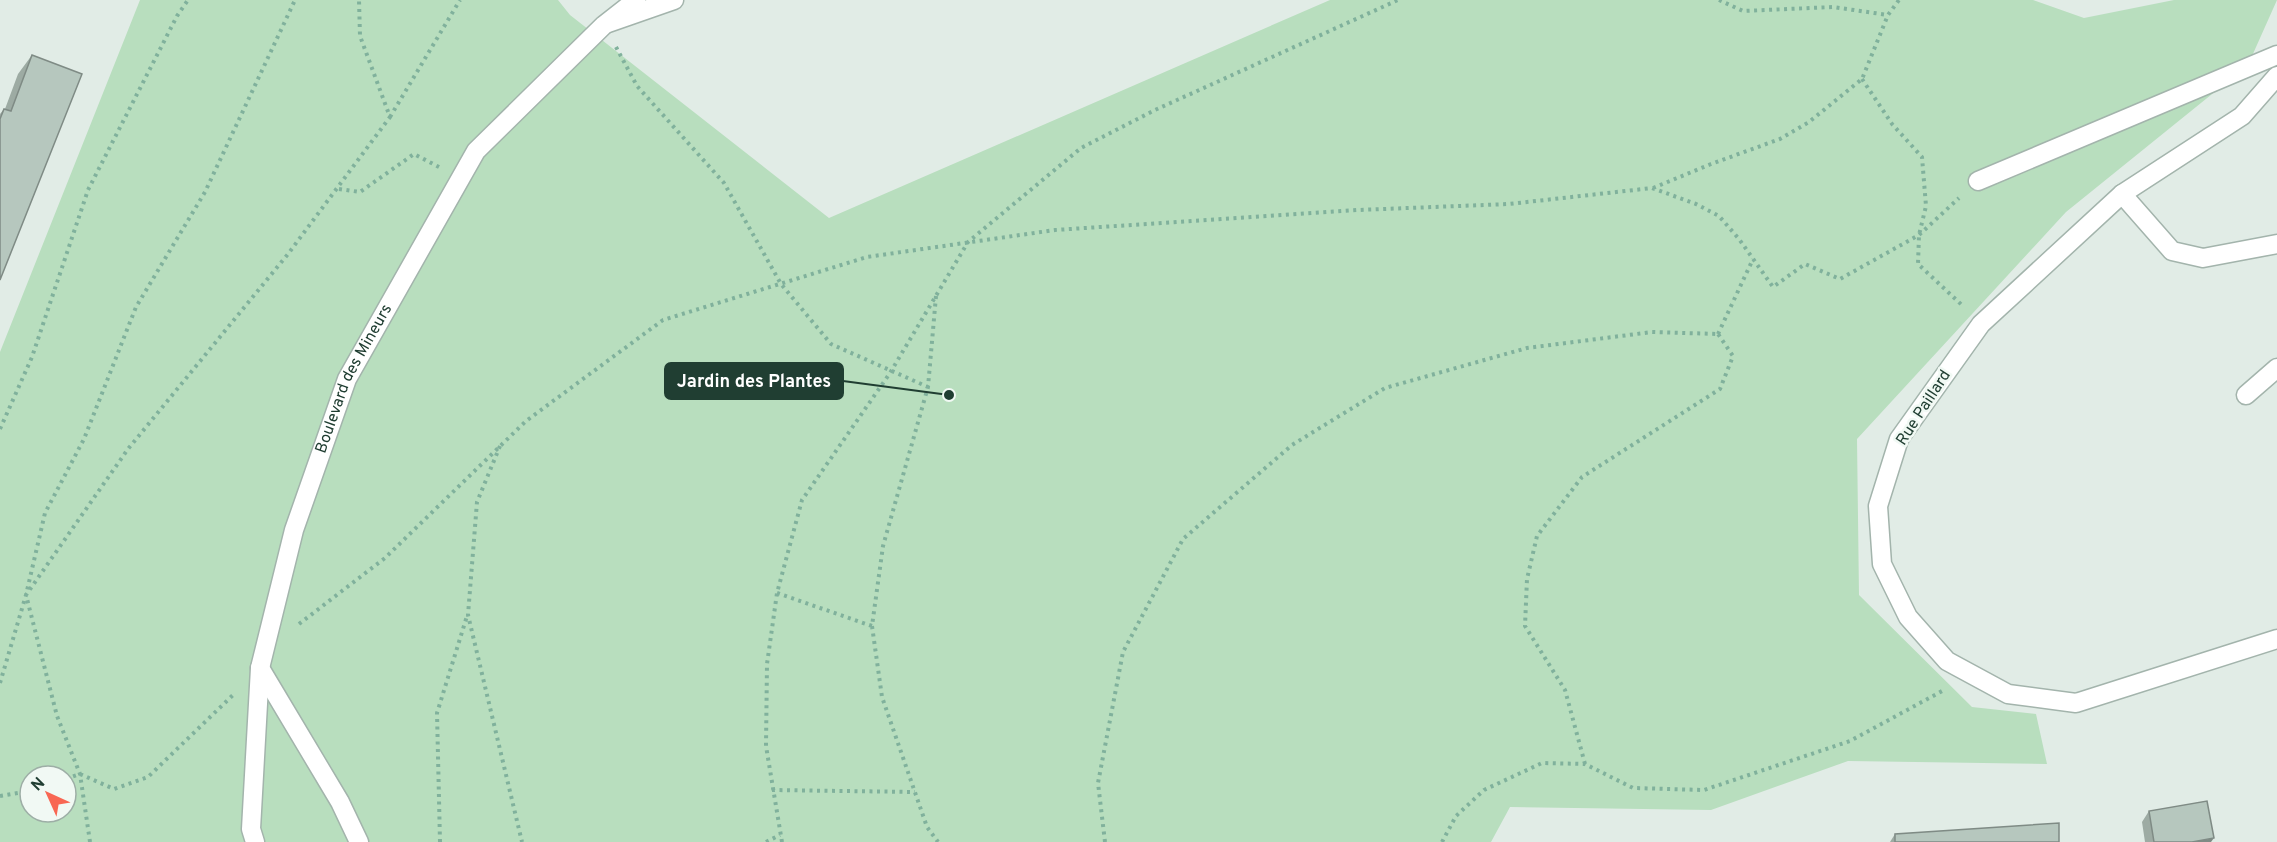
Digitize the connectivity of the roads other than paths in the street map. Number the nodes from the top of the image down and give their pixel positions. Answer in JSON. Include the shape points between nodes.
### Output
{"nodes":[{"id":1,"x":636,"y":0,"type":"edge"},
{"id":2,"x":674,"y":0,"type":"edge"},
{"id":3,"x":604,"y":25,"type":"junction"},
{"id":4,"x":2277,"y":55,"type":"edge"},
{"id":5,"x":2277,"y":76,"type":"edge"},
{"id":6,"x":1978,"y":181,"type":"road end"},
{"id":7,"x":2122,"y":194,"type":"junction"},
{"id":8,"x":2277,"y":244,"type":"edge"},
{"id":9,"x":2277,"y":368,"type":"edge"},
{"id":10,"x":2246,"y":396,"type":"dead end"},
{"id":11,"x":2277,"y":639,"type":"edge"},
{"id":12,"x":260,"y":668,"type":"junction"},
{"id":13,"x":255,"y":842,"type":"edge"},
{"id":14,"x":359,"y":842,"type":"edge"}],
"edges":[{"from":1,"to":3,"type":"street","name":"Boulevard des Mineurs"},
{"from":2,"to":3,"type":"street"},
{"from":3,"to":12,"type":"street","name":"Boulevard des Mineurs","via":[[476,151],[347,379],[294,530]]},
{"from":4,"to":6,"type":"street"},
{"from":5,"to":7,"type":"street","name":"Rue Paillard","via":[[2242,116]]},
{"from":7,"to":8,"type":"street","via":[[2172,251],[2203,258]]},
{"from":7,"to":11,"type":"street","name":"Rue Paillard","via":[[1981,324],[1899,439],[1878,506],[1882,564],[1908,617],[1947,662],[2008,694],[2076,703]]},
{"from":9,"to":10,"type":"street"},
{"from":12,"to":13,"type":"street","name":"Boulevard des Mineurs","via":[[252,829]]},
{"from":12,"to":14,"type":"street","via":[[340,802]]}]}
